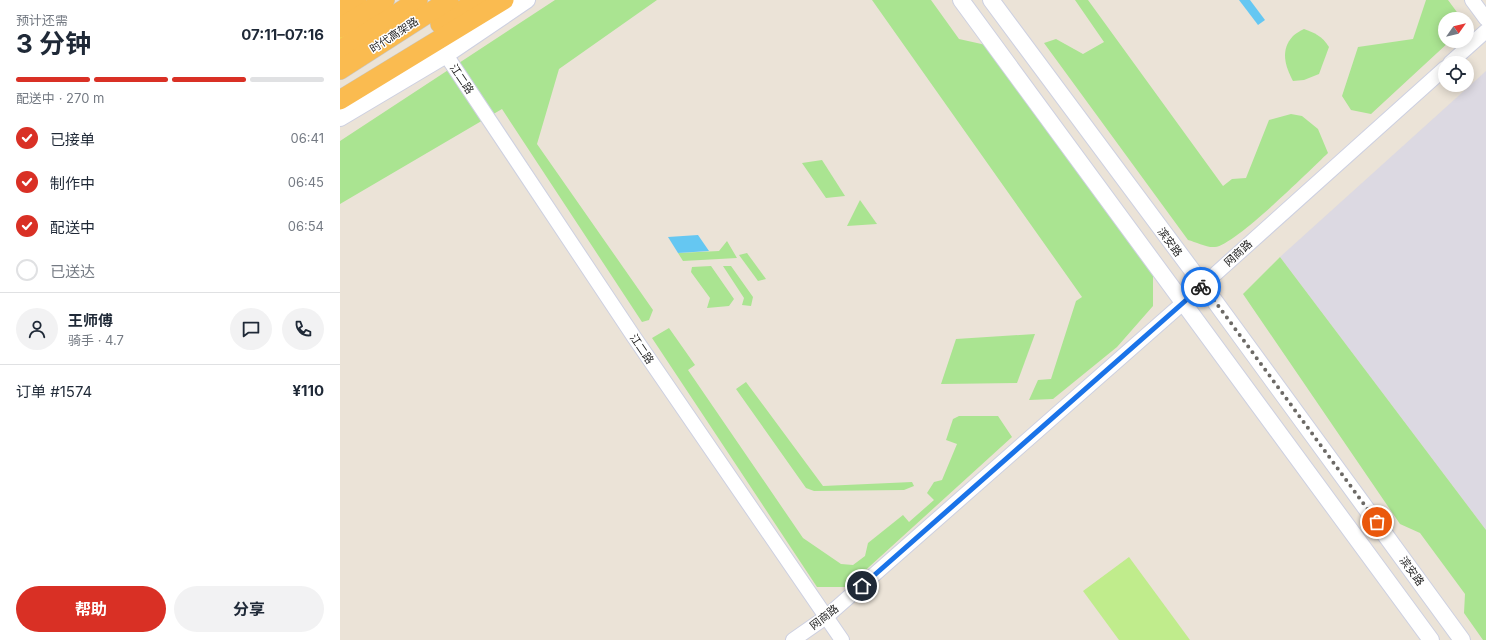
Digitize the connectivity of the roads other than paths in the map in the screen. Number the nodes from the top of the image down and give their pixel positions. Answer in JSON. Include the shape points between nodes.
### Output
{"nodes":[{"id":1,"x":356,"y":0,"type":"edge"},
{"id":2,"x":385,"y":0,"type":"edge"},
{"id":3,"x":402,"y":0,"type":"edge"},
{"id":4,"x":418,"y":0,"type":"edge"},
{"id":5,"x":449,"y":0,"type":"edge"},
{"id":6,"x":463,"y":0,"type":"edge"},
{"id":7,"x":478,"y":0,"type":"edge"},
{"id":8,"x":504,"y":0,"type":"edge"},
{"id":9,"x":527,"y":0,"type":"edge"},
{"id":10,"x":961,"y":0,"type":"edge"},
{"id":11,"x":991,"y":0,"type":"edge"},
{"id":12,"x":1472,"y":0,"type":"edge"},
{"id":13,"x":340,"y":10,"type":"edge"},
{"id":14,"x":1486,"y":19,"type":"edge"},
{"id":15,"x":340,"y":28,"type":"edge"},
{"id":16,"x":1486,"y":31,"type":"edge"},
{"id":17,"x":340,"y":38,"type":"edge"},
{"id":18,"x":340,"y":50,"type":"edge"},
{"id":19,"x":446,"y":55,"type":"junction"},
{"id":20,"x":1458,"y":56,"type":"edge"},
{"id":21,"x":340,"y":70,"type":"edge"},
{"id":22,"x":1438,"y":74,"type":"edge"},
{"id":23,"x":340,"y":79,"type":"edge"},
{"id":24,"x":340,"y":89,"type":"edge"},
{"id":25,"x":340,"y":100,"type":"edge"},
{"id":26,"x":340,"y":118,"type":"edge"},
{"id":27,"x":1203,"y":285,"type":"junction"},
{"id":28,"x":1183,"y":303,"type":"junction"},
{"id":29,"x":826,"y":617,"type":"junction"},
{"id":30,"x":793,"y":640,"type":"edge"},
{"id":31,"x":842,"y":640,"type":"edge"},
{"id":32,"x":1432,"y":640,"type":"edge"},
{"id":33,"x":1462,"y":640,"type":"edge"}],
"edges":[{"from":1,"to":13,"type":"highway"},
{"from":2,"to":15,"type":"highway"},
{"from":3,"to":17,"type":"main road"},
{"from":4,"to":18,"type":"highway","name":"时代高架路"},
{"from":5,"to":21,"type":"highway","name":"时代高架路"},
{"from":6,"to":23,"type":"main road"},
{"from":7,"to":24,"type":"highway"},
{"from":8,"to":25,"type":"highway"},
{"from":9,"to":19,"type":"main road"},
{"from":10,"to":28,"type":"main road"},
{"from":11,"to":27,"type":"main road","name":"滨安路"},
{"from":12,"to":14,"type":"street"},
{"from":16,"to":20,"type":"street"},
{"from":19,"to":26,"type":"main road"},
{"from":19,"to":29,"type":"street","name":"江二路","via":[[634,337]]},
{"from":22,"to":27,"type":"street","name":"网商路"},
{"from":27,"to":28,"type":"street","name":"网商路"},
{"from":27,"to":33,"type":"main road","name":"滨安路"},
{"from":28,"to":29,"type":"street","name":"网商路"},
{"from":28,"to":32,"type":"main road"},
{"from":29,"to":30,"type":"street","name":"网商路"},
{"from":29,"to":31,"type":"street","name":"江二路"}]}
